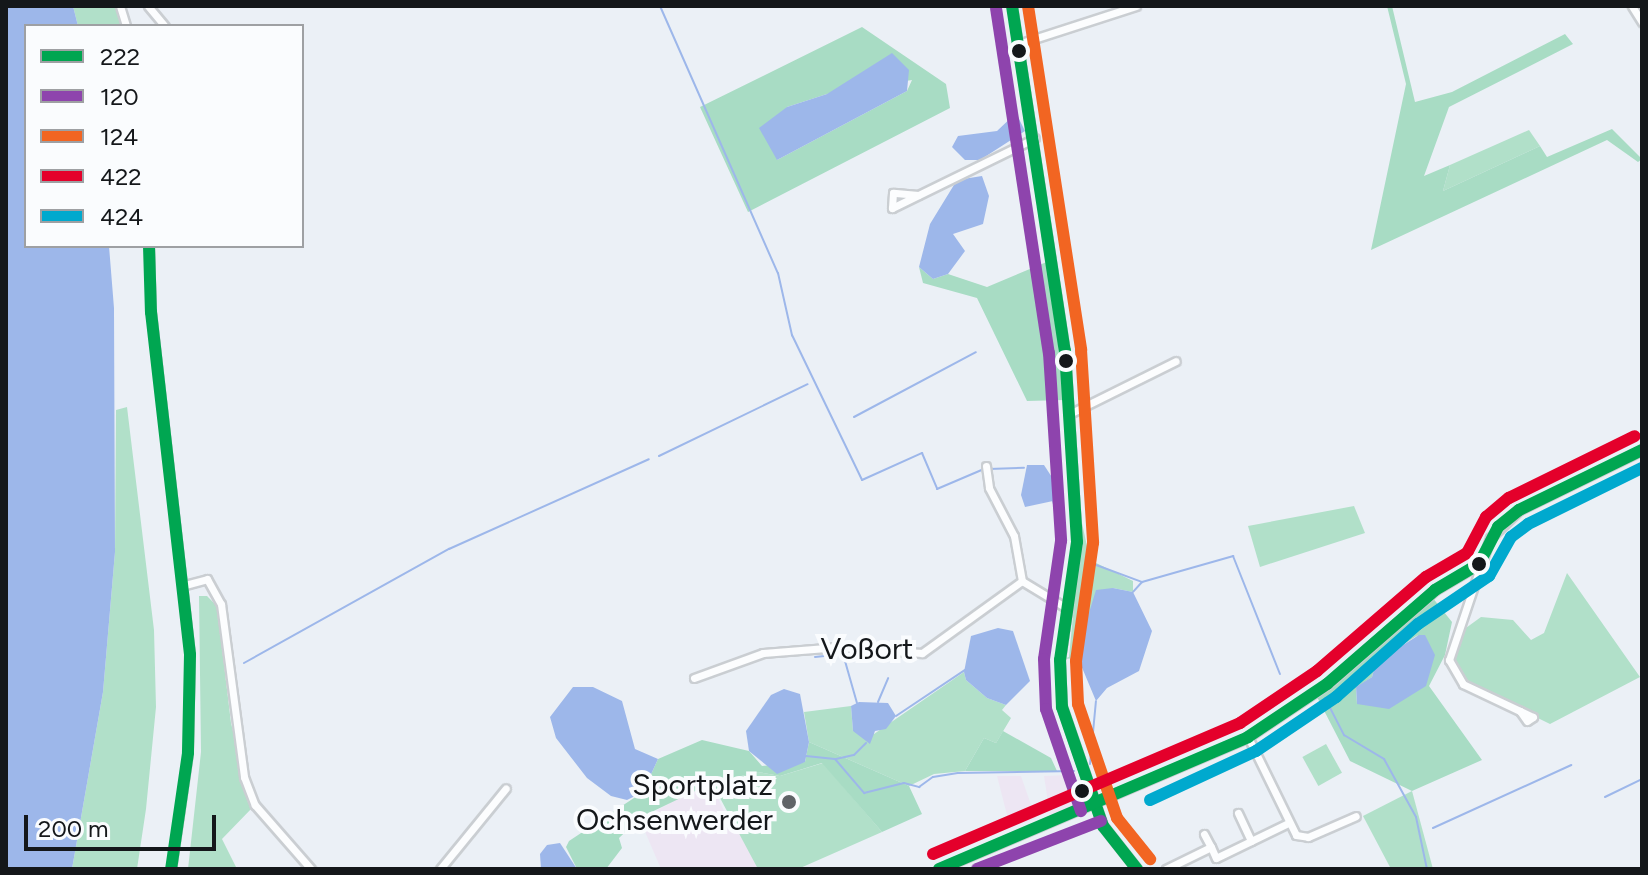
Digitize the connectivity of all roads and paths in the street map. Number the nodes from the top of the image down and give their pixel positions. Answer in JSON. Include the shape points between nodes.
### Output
{"nodes":[{"id":1,"x":148,"y":6,"type":"edge"},
{"id":2,"x":1012,"y":6,"type":"edge"},
{"id":3,"x":1136,"y":6,"type":"edge"},
{"id":4,"x":1632,"y":6,"type":"edge"},
{"id":5,"x":1642,"y":22,"type":"edge"},
{"id":6,"x":163,"y":24,"type":"edge"},
{"id":7,"x":1018,"y":44,"type":"junction"},
{"id":8,"x":1035,"y":138,"type":"junction"},
{"id":9,"x":918,"y":195,"type":"dead end"},
{"id":10,"x":149,"y":248,"type":"edge"},
{"id":11,"x":1176,"y":361,"type":"dead end"},
{"id":12,"x":1069,"y":414,"type":"junction"},
{"id":13,"x":1642,"y":450,"type":"edge"},
{"id":14,"x":986,"y":466,"type":"dead end"},
{"id":15,"x":1479,"y":564,"type":"junction"},
{"id":16,"x":1022,"y":581,"type":"junction"},
{"id":17,"x":185,"y":585,"type":"junction"},
{"id":18,"x":1068,"y":609,"type":"junction"},
{"id":19,"x":694,"y":678,"type":"dead end"},
{"id":20,"x":1520,"y":711,"type":"dead end"},
{"id":21,"x":1248,"y":737,"type":"junction"},
{"id":22,"x":506,"y":788,"type":"dead end"},
{"id":23,"x":1096,"y":806,"type":"junction"},
{"id":24,"x":1238,"y":813,"type":"dead end"},
{"id":25,"x":1356,"y":816,"type":"dead end"},
{"id":26,"x":1288,"y":823,"type":"junction"},
{"id":27,"x":1204,"y":834,"type":"dead end"},
{"id":28,"x":1251,"y":841,"type":"junction"},
{"id":29,"x":1211,"y":847,"type":"junction"},
{"id":30,"x":171,"y":869,"type":"edge"},
{"id":31,"x":311,"y":869,"type":"edge"},
{"id":32,"x":440,"y":869,"type":"edge"},
{"id":33,"x":939,"y":869,"type":"edge"},
{"id":34,"x":1137,"y":869,"type":"edge"},
{"id":35,"x":1166,"y":869,"type":"edge"}],
"edges":[{"from":1,"to":6,"type":"street"},
{"from":2,"to":7,"type":"street"},
{"from":3,"to":7,"type":"street"},
{"from":4,"to":5,"type":"street"},
{"from":7,"to":8,"type":"street"},
{"from":8,"to":9,"type":"street"},
{"from":8,"to":12,"type":"street","via":[[1059,299]]},
{"from":10,"to":17,"type":"street","via":[[151,312]]},
{"from":11,"to":12,"type":"street"},
{"from":12,"to":18,"type":"street","via":[[1077,542]]},
{"from":13,"to":15,"type":"street","via":[[1519,510],[1498,527]]},
{"from":14,"to":16,"type":"street","via":[[989,488],[1014,536]]},
{"from":15,"to":20,"type":"street","via":[[1472,604],[1450,647],[1452,670],[1463,684]]},
{"from":15,"to":21,"type":"street","via":[[1435,590],[1327,684]]},
{"from":16,"to":18,"type":"street"},
{"from":16,"to":19,"type":"street","name":"Voßort","via":[[922,653],[839,647],[763,653]]},
{"from":17,"to":30,"type":"street","via":[[188,741]]},
{"from":17,"to":31,"type":"street","via":[[207,579],[221,604],[244,777],[255,805]]},
{"from":18,"to":23,"type":"street","via":[[1060,660],[1062,707]]},
{"from":21,"to":23,"type":"street"},
{"from":21,"to":26,"type":"street"},
{"from":22,"to":32,"type":"street"},
{"from":23,"to":33,"type":"street"},
{"from":23,"to":34,"type":"street","via":[[1114,844]]},
{"from":24,"to":28,"type":"street"},
{"from":25,"to":26,"type":"street","via":[[1306,837],[1294,833]]},
{"from":26,"to":28,"type":"street"},
{"from":27,"to":29,"type":"street"},
{"from":28,"to":29,"type":"street","via":[[1216,858]]},
{"from":29,"to":35,"type":"street"}]}
